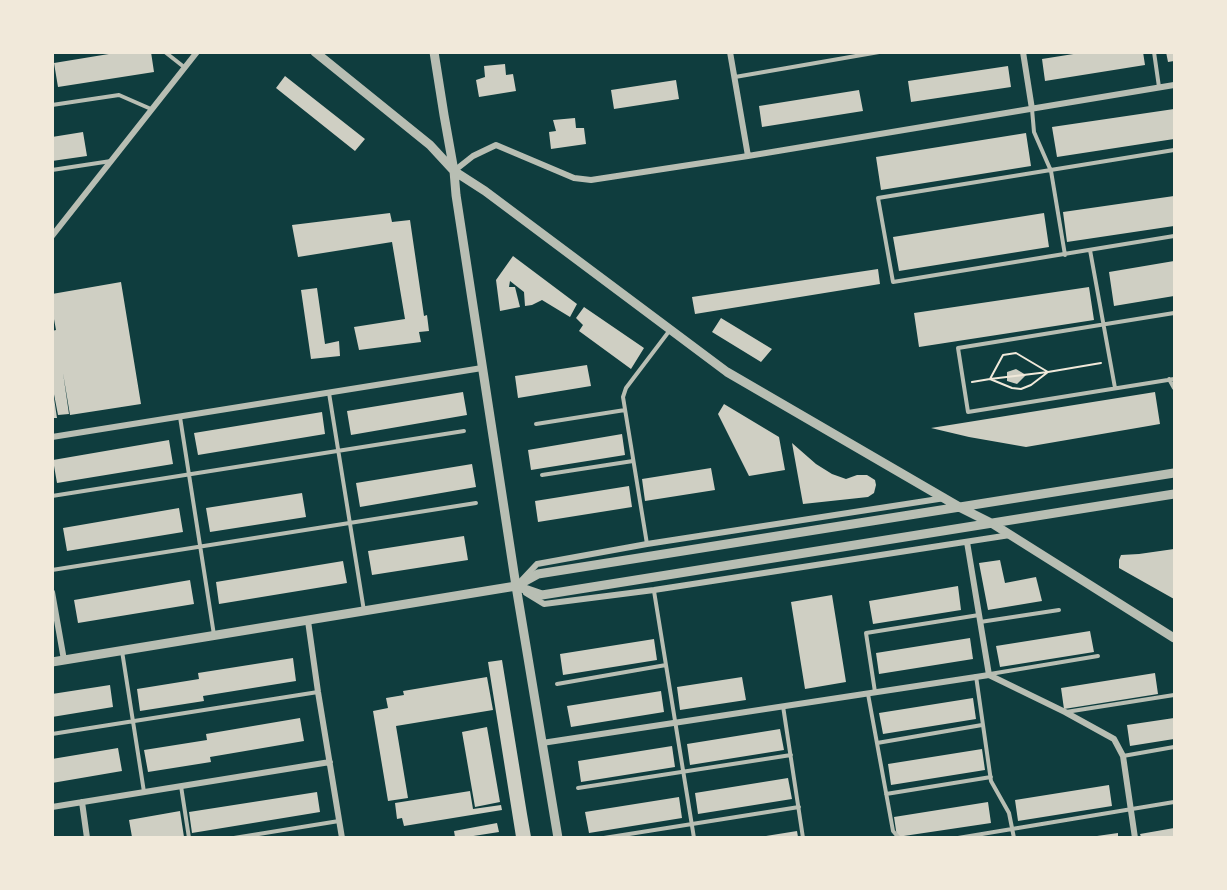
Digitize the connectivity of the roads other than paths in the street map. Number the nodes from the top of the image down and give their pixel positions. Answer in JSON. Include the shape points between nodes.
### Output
{"nodes":[{"id":1,"x":165,"y":52,"type":"edge"},
{"id":2,"x":197,"y":52,"type":"edge"},
{"id":3,"x":315,"y":52,"type":"edge"},
{"id":4,"x":434,"y":52,"type":"edge"},
{"id":5,"x":730,"y":52,"type":"edge"},
{"id":6,"x":879,"y":52,"type":"edge"},
{"id":7,"x":1023,"y":52,"type":"edge"},
{"id":8,"x":1154,"y":52,"type":"edge"},
{"id":9,"x":185,"y":68,"type":"junction"},
{"id":10,"x":734,"y":77,"type":"junction"},
{"id":11,"x":1174,"y":85,"type":"edge"},
{"id":12,"x":1159,"y":87,"type":"junction"},
{"id":13,"x":52,"y":105,"type":"edge"},
{"id":14,"x":1032,"y":109,"type":"junction"},
{"id":15,"x":152,"y":110,"type":"junction"},
{"id":16,"x":1174,"y":150,"type":"edge"},
{"id":17,"x":747,"y":156,"type":"junction"},
{"id":18,"x":112,"y":160,"type":"junction"},
{"id":19,"x":52,"y":170,"type":"edge"},
{"id":20,"x":454,"y":171,"type":"junction"},
{"id":21,"x":1051,"y":171,"type":"junction"},
{"id":22,"x":52,"y":236,"type":"edge"},
{"id":23,"x":1174,"y":236,"type":"edge"},
{"id":24,"x":1090,"y":250,"type":"junction"},
{"id":25,"x":1065,"y":255,"type":"junction"},
{"id":26,"x":1174,"y":313,"type":"edge"},
{"id":27,"x":1103,"y":325,"type":"junction"},
{"id":28,"x":670,"y":330,"type":"junction"},
{"id":29,"x":482,"y":368,"type":"junction"},
{"id":30,"x":1172,"y":379,"type":"edge"},
{"id":31,"x":1115,"y":388,"type":"junction"},
{"id":32,"x":1174,"y":388,"type":"edge"},
{"id":33,"x":329,"y":392,"type":"junction"},
{"id":34,"x":625,"y":410,"type":"junction"},
{"id":35,"x":180,"y":416,"type":"junction"},
{"id":36,"x":536,"y":424,"type":"dead end"},
{"id":37,"x":464,"y":431,"type":"dead end"},
{"id":38,"x":52,"y":437,"type":"edge"},
{"id":39,"x":338,"y":451,"type":"junction"},
{"id":40,"x":633,"y":461,"type":"junction"},
{"id":41,"x":1174,"y":473,"type":"edge"},
{"id":42,"x":189,"y":474,"type":"junction"},
{"id":43,"x":542,"y":475,"type":"dead end"},
{"id":44,"x":1174,"y":494,"type":"edge"},
{"id":45,"x":52,"y":496,"type":"edge"},
{"id":46,"x":946,"y":498,"type":"junction"},
{"id":47,"x":476,"y":503,"type":"dead end"},
{"id":48,"x":961,"y":508,"type":"junction"},
{"id":49,"x":350,"y":523,"type":"junction"},
{"id":50,"x":993,"y":524,"type":"junction"},
{"id":51,"x":1010,"y":535,"type":"junction"},
{"id":52,"x":966,"y":542,"type":"junction"},
{"id":53,"x":647,"y":544,"type":"junction"},
{"id":54,"x":200,"y":546,"type":"junction"},
{"id":55,"x":52,"y":570,"type":"edge"},
{"id":56,"x":516,"y":586,"type":"junction"},
{"id":57,"x":654,"y":590,"type":"junction"},
{"id":58,"x":52,"y":592,"type":"edge"},
{"id":59,"x":1059,"y":610,"type":"dead end"},
{"id":60,"x":364,"y":611,"type":"junction"},
{"id":61,"x":979,"y":615,"type":"junction"},
{"id":62,"x":308,"y":621,"type":"junction"},
{"id":63,"x":980,"y":622,"type":"junction"},
{"id":64,"x":215,"y":636,"type":"junction"},
{"id":65,"x":1174,"y":638,"type":"edge"},
{"id":66,"x":122,"y":651,"type":"junction"},
{"id":67,"x":1098,"y":656,"type":"dead end"},
{"id":68,"x":63,"y":660,"type":"junction"},
{"id":69,"x":52,"y":662,"type":"edge"},
{"id":70,"x":666,"y":666,"type":"junction"},
{"id":71,"x":989,"y":675,"type":"junction"},
{"id":72,"x":976,"y":676,"type":"junction"},
{"id":73,"x":557,"y":684,"type":"dead end"},
{"id":74,"x":318,"y":692,"type":"junction"},
{"id":75,"x":872,"y":693,"type":"junction"},
{"id":76,"x":1174,"y":695,"type":"edge"},
{"id":77,"x":783,"y":706,"type":"junction"},
{"id":78,"x":1065,"y":712,"type":"junction"},
{"id":79,"x":133,"y":721,"type":"junction"},
{"id":80,"x":675,"y":722,"type":"junction"},
{"id":81,"x":982,"y":725,"type":"junction"},
{"id":82,"x":52,"y":734,"type":"edge"},
{"id":83,"x":542,"y":743,"type":"junction"},
{"id":84,"x":877,"y":743,"type":"junction"},
{"id":85,"x":1174,"y":747,"type":"edge"},
{"id":86,"x":791,"y":755,"type":"junction"},
{"id":87,"x":1123,"y":756,"type":"junction"},
{"id":88,"x":330,"y":762,"type":"junction"},
{"id":89,"x":683,"y":772,"type":"junction"},
{"id":90,"x":991,"y":777,"type":"junction"},
{"id":91,"x":181,"y":786,"type":"junction"},
{"id":92,"x":578,"y":788,"type":"dead end"},
{"id":93,"x":144,"y":792,"type":"junction"},
{"id":94,"x":886,"y":794,"type":"junction"},
{"id":95,"x":82,"y":802,"type":"junction"},
{"id":96,"x":1174,"y":802,"type":"edge"},
{"id":97,"x":52,"y":807,"type":"edge"},
{"id":98,"x":799,"y":807,"type":"junction"},
{"id":99,"x":1131,"y":809,"type":"junction"},
{"id":100,"x":339,"y":821,"type":"junction"},
{"id":101,"x":691,"y":824,"type":"junction"},
{"id":102,"x":1012,"y":828,"type":"junction"},
{"id":103,"x":87,"y":837,"type":"edge"},
{"id":104,"x":189,"y":837,"type":"edge"},
{"id":105,"x":234,"y":837,"type":"edge"},
{"id":106,"x":342,"y":837,"type":"edge"},
{"id":107,"x":558,"y":837,"type":"edge"},
{"id":108,"x":604,"y":837,"type":"edge"},
{"id":109,"x":694,"y":837,"type":"edge"},
{"id":110,"x":803,"y":837,"type":"edge"},
{"id":111,"x":899,"y":837,"type":"edge"},
{"id":112,"x":958,"y":837,"type":"edge"},
{"id":113,"x":1014,"y":837,"type":"edge"},
{"id":114,"x":1135,"y":837,"type":"edge"}],
"edges":[{"from":1,"to":9,"type":"lane"},
{"from":2,"to":9,"type":"street"},
{"from":3,"to":20,"type":"street","via":[[430,145]]},
{"from":4,"to":20,"type":"street"},
{"from":5,"to":10,"type":"street"},
{"from":6,"to":10,"type":"lane"},
{"from":7,"to":14,"type":"street"},
{"from":8,"to":12,"type":"lane"},
{"from":9,"to":15,"type":"street"},
{"from":10,"to":17,"type":"street"},
{"from":11,"to":12,"type":"street"},
{"from":12,"to":14,"type":"street"},
{"from":13,"to":15,"type":"lane","via":[[119,95]]},
{"from":14,"to":17,"type":"street"},
{"from":14,"to":21,"type":"lane","via":[[1035,132]]},
{"from":15,"to":18,"type":"street"},
{"from":16,"to":21,"type":"lane"},
{"from":17,"to":20,"type":"street","via":[[591,180],[574,178],[496,145]]},
{"from":18,"to":19,"type":"lane"},
{"from":18,"to":22,"type":"street"},
{"from":20,"to":28,"type":"street"},
{"from":20,"to":29,"type":"street"},
{"from":21,"to":25,"type":"lane"},
{"from":21,"to":25,"type":"lane","via":[[878,198],[893,282]]},
{"from":23,"to":24,"type":"lane"},
{"from":24,"to":25,"type":"lane"},
{"from":24,"to":27,"type":"lane"},
{"from":26,"to":27,"type":"lane"},
{"from":27,"to":31,"type":"lane"},
{"from":27,"to":31,"type":"lane","via":[[958,348],[968,412]]},
{"from":28,"to":34,"type":"lane","via":[[626,388]]},
{"from":28,"to":46,"type":"street","via":[[727,372]]},
{"from":29,"to":33,"type":"street"},
{"from":29,"to":56,"type":"street"},
{"from":30,"to":31,"type":"lane"},
{"from":30,"to":32,"type":"lane"},
{"from":33,"to":35,"type":"street"},
{"from":33,"to":39,"type":"lane"},
{"from":34,"to":36,"type":"lane"},
{"from":34,"to":40,"type":"lane"},
{"from":35,"to":38,"type":"street"},
{"from":35,"to":42,"type":"lane"},
{"from":37,"to":39,"type":"lane"},
{"from":39,"to":42,"type":"lane"},
{"from":39,"to":49,"type":"lane"},
{"from":40,"to":43,"type":"lane"},
{"from":40,"to":53,"type":"lane"},
{"from":41,"to":48,"type":"street"},
{"from":42,"to":45,"type":"lane"},
{"from":42,"to":54,"type":"lane"},
{"from":44,"to":50,"type":"street"},
{"from":46,"to":48,"type":"street"},
{"from":46,"to":53,"type":"street"},
{"from":47,"to":49,"type":"lane"},
{"from":48,"to":50,"type":"street"},
{"from":48,"to":56,"type":"street","via":[[538,574]]},
{"from":49,"to":54,"type":"lane"},
{"from":49,"to":60,"type":"lane"},
{"from":50,"to":51,"type":"street"},
{"from":50,"to":56,"type":"street","via":[[542,595]]},
{"from":51,"to":52,"type":"street"},
{"from":51,"to":65,"type":"street"},
{"from":52,"to":57,"type":"street"},
{"from":52,"to":61,"type":"street"},
{"from":53,"to":56,"type":"street","via":[[537,564]]},
{"from":54,"to":55,"type":"lane"},
{"from":54,"to":64,"type":"lane"},
{"from":56,"to":57,"type":"street","via":[[544,604]]},
{"from":56,"to":60,"type":"street"},
{"from":56,"to":83,"type":"street"},
{"from":57,"to":70,"type":"lane"},
{"from":58,"to":68,"type":"street"},
{"from":59,"to":63,"type":"lane"},
{"from":60,"to":62,"type":"street"},
{"from":61,"to":63,"type":"street"},
{"from":61,"to":75,"type":"lane","via":[[866,633]]},
{"from":62,"to":64,"type":"street"},
{"from":62,"to":74,"type":"street"},
{"from":63,"to":71,"type":"street"},
{"from":64,"to":66,"type":"street"},
{"from":66,"to":68,"type":"street"},
{"from":66,"to":79,"type":"lane"},
{"from":67,"to":71,"type":"lane"},
{"from":68,"to":69,"type":"street"},
{"from":70,"to":73,"type":"lane"},
{"from":70,"to":80,"type":"lane"},
{"from":71,"to":72,"type":"street"},
{"from":71,"to":78,"type":"street"},
{"from":72,"to":75,"type":"street"},
{"from":72,"to":81,"type":"lane"},
{"from":74,"to":79,"type":"lane"},
{"from":74,"to":88,"type":"street"},
{"from":75,"to":77,"type":"street"},
{"from":75,"to":84,"type":"lane"},
{"from":76,"to":78,"type":"lane"},
{"from":77,"to":80,"type":"street"},
{"from":77,"to":86,"type":"lane"},
{"from":78,"to":87,"type":"street","via":[[1114,739]]},
{"from":79,"to":82,"type":"lane"},
{"from":79,"to":93,"type":"lane"},
{"from":80,"to":83,"type":"street"},
{"from":80,"to":89,"type":"lane"},
{"from":81,"to":84,"type":"lane"},
{"from":81,"to":90,"type":"lane"},
{"from":83,"to":107,"type":"street"},
{"from":84,"to":94,"type":"lane"},
{"from":85,"to":87,"type":"lane"},
{"from":86,"to":89,"type":"lane"},
{"from":86,"to":98,"type":"lane"},
{"from":87,"to":99,"type":"street"},
{"from":88,"to":91,"type":"street"},
{"from":88,"to":100,"type":"street"},
{"from":89,"to":92,"type":"lane"},
{"from":89,"to":101,"type":"lane"},
{"from":90,"to":94,"type":"lane"},
{"from":90,"to":102,"type":"lane"},
{"from":91,"to":93,"type":"street"},
{"from":91,"to":104,"type":"lane"},
{"from":93,"to":95,"type":"street"},
{"from":94,"to":111,"type":"lane","via":[[892,831]]},
{"from":95,"to":97,"type":"street"},
{"from":95,"to":103,"type":"street"},
{"from":96,"to":99,"type":"lane"},
{"from":98,"to":101,"type":"lane"},
{"from":98,"to":110,"type":"lane"},
{"from":99,"to":102,"type":"lane"},
{"from":99,"to":114,"type":"street"},
{"from":100,"to":105,"type":"lane"},
{"from":100,"to":106,"type":"street"},
{"from":101,"to":108,"type":"lane"},
{"from":101,"to":109,"type":"lane"},
{"from":102,"to":112,"type":"lane"},
{"from":102,"to":113,"type":"lane"}]}
